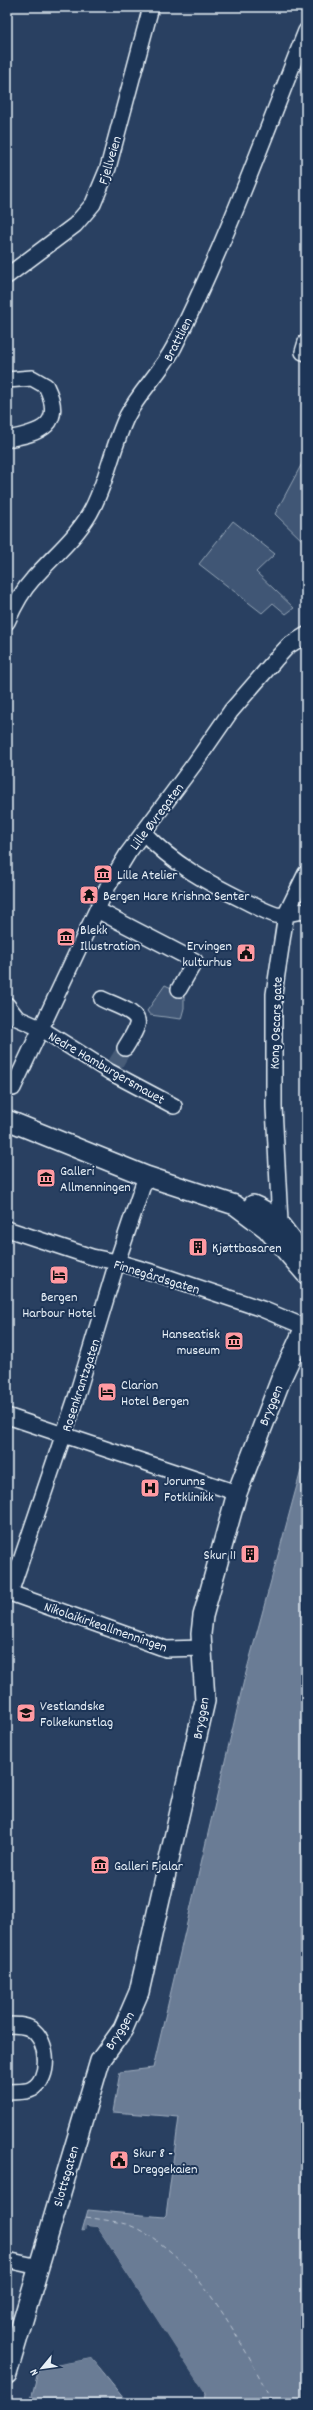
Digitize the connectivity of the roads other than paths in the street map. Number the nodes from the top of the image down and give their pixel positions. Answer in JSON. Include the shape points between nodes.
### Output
{"nodes":[{"id":1,"x":151,"y":7,"type":"edge"},
{"id":2,"x":306,"y":31,"type":"edge"},
{"id":3,"x":7,"y":276,"type":"edge"},
{"id":4,"x":306,"y":342,"type":"edge"},
{"id":5,"x":306,"y":353,"type":"edge"},
{"id":6,"x":7,"y":380,"type":"edge"},
{"id":7,"x":7,"y":439,"type":"edge"},
{"id":8,"x":7,"y":622,"type":"edge"},
{"id":9,"x":306,"y":635,"type":"edge"},
{"id":10,"x":144,"y":833,"type":"junction"},
{"id":11,"x":306,"y":872,"type":"edge"},
{"id":12,"x":97,"y":910,"type":"junction"},
{"id":13,"x":306,"y":912,"type":"edge"},
{"id":14,"x":286,"y":914,"type":"junction"},
{"id":15,"x":179,"y":989,"type":"dead end"},
{"id":16,"x":102,"y":999,"type":"dead end"},
{"id":17,"x":7,"y":1005,"type":"edge"},
{"id":18,"x":40,"y":1028,"type":"junction"},
{"id":19,"x":125,"y":1048,"type":"tunnel mouth"},
{"id":20,"x":13,"y":1088,"type":"dead end"},
{"id":21,"x":174,"y":1106,"type":"dead end"},
{"id":22,"x":7,"y":1120,"type":"edge"},
{"id":23,"x":146,"y":1176,"type":"junction"},
{"id":24,"x":235,"y":1205,"type":"junction"},
{"id":25,"x":280,"y":1222,"type":"junction"},
{"id":26,"x":7,"y":1229,"type":"edge"},
{"id":27,"x":306,"y":1254,"type":"edge"},
{"id":28,"x":117,"y":1262,"type":"junction"},
{"id":29,"x":306,"y":1274,"type":"edge"},
{"id":30,"x":306,"y":1326,"type":"edge"},
{"id":31,"x":7,"y":1416,"type":"edge"},
{"id":32,"x":64,"y":1435,"type":"junction"},
{"id":33,"x":238,"y":1494,"type":"junction"},
{"id":34,"x":10,"y":1593,"type":"joint"},
{"id":35,"x":203,"y":1648,"type":"junction"},
{"id":36,"x":7,"y":2025,"type":"edge"},
{"id":37,"x":92,"y":2085,"type":"joint"},
{"id":38,"x":7,"y":2092,"type":"edge"},
{"id":39,"x":7,"y":2260,"type":"edge"},
{"id":40,"x":39,"y":2267,"type":"junction"},
{"id":41,"x":7,"y":2374,"type":"edge"}],
"edges":[{"from":1,"to":3,"type":"street","name":"Fjellveien","via":[[108,168],[93,204],[75,225]]},
{"from":2,"to":8,"type":"street","name":"Brattlien","via":[[225,235],[174,348],[129,413],[116,439],[96,501],[89,514],[69,542],[24,590]]},
{"from":4,"to":5,"type":"street","via":[[303,352]]},
{"from":6,"to":7,"type":"street","via":[[32,378],[46,386],[54,410],[50,420],[39,431]]},
{"from":9,"to":10,"type":"street","name":"Lille Øvregaten","via":[[288,646],[231,710]]},
{"from":10,"to":12,"type":"street","name":"Lille Øvregaten","via":[[108,886]]},
{"from":10,"to":14,"type":"street","via":[[158,848],[202,880],[276,915]]},
{"from":11,"to":14,"type":"street","name":"Kong Oscars gate"},
{"from":12,"to":15,"type":"street","via":[[195,961]]},
{"from":12,"to":18,"type":"street","name":"Lille Øvregaten"},
{"from":13,"to":14,"type":"street","via":[[298,910]]},
{"from":14,"to":25,"type":"street","name":"Kong Oscars gate","via":[[274,994],[274,1108]]},
{"from":16,"to":19,"type":"street","via":[[134,1015],[137,1020],[137,1026]]},
{"from":17,"to":18,"type":"street","name":"Nedre Hamburgersmauet","via":[[17,1018]]},
{"from":18,"to":20,"type":"street","name":"Lille Øvregaten"},
{"from":18,"to":21,"type":"street","name":"Nedre Hamburgersmauet"},
{"from":22,"to":23,"type":"main road"},
{"from":23,"to":24,"type":"main road"},
{"from":23,"to":28,"type":"street","name":"Rosenkrantzgaten"},
{"from":24,"to":25,"type":"main road","via":[[248,1203],[269,1213]]},
{"from":24,"to":29,"type":"main road","via":[[267,1229]]},
{"from":25,"to":27,"type":"main road"},
{"from":26,"to":28,"type":"street","name":"Finnegårdsgaten","via":[[92,1257]]},
{"from":28,"to":30,"type":"street","name":"Finnegårdsgaten"},
{"from":28,"to":32,"type":"street","name":"Rosenkrantzgaten"},
{"from":30,"to":33,"type":"main road","name":"Bryggen","via":[[281,1379]]},
{"from":31,"to":32,"type":"street"},
{"from":32,"to":33,"type":"street"},
{"from":32,"to":34,"type":"street","name":"Rosenkrantzgaten"},
{"from":33,"to":35,"type":"main road","name":"Bryggen","via":[[203,1616]]},
{"from":34,"to":35,"type":"street","name":"Nikolaikirkeallmenningen","via":[[166,1649]]},
{"from":35,"to":37,"type":"main road","name":"Bryggen","via":[[205,1701],[141,1985],[133,2011],[100,2061]]},
{"from":36,"to":38,"type":"street","via":[[30,2028],[39,2036],[45,2057],[44,2073],[38,2084],[31,2090]]},
{"from":37,"to":40,"type":"main road","name":"Slottsgaten"},
{"from":39,"to":40,"type":"street"},
{"from":40,"to":41,"type":"main road","name":"Slottsgaten"}]}
